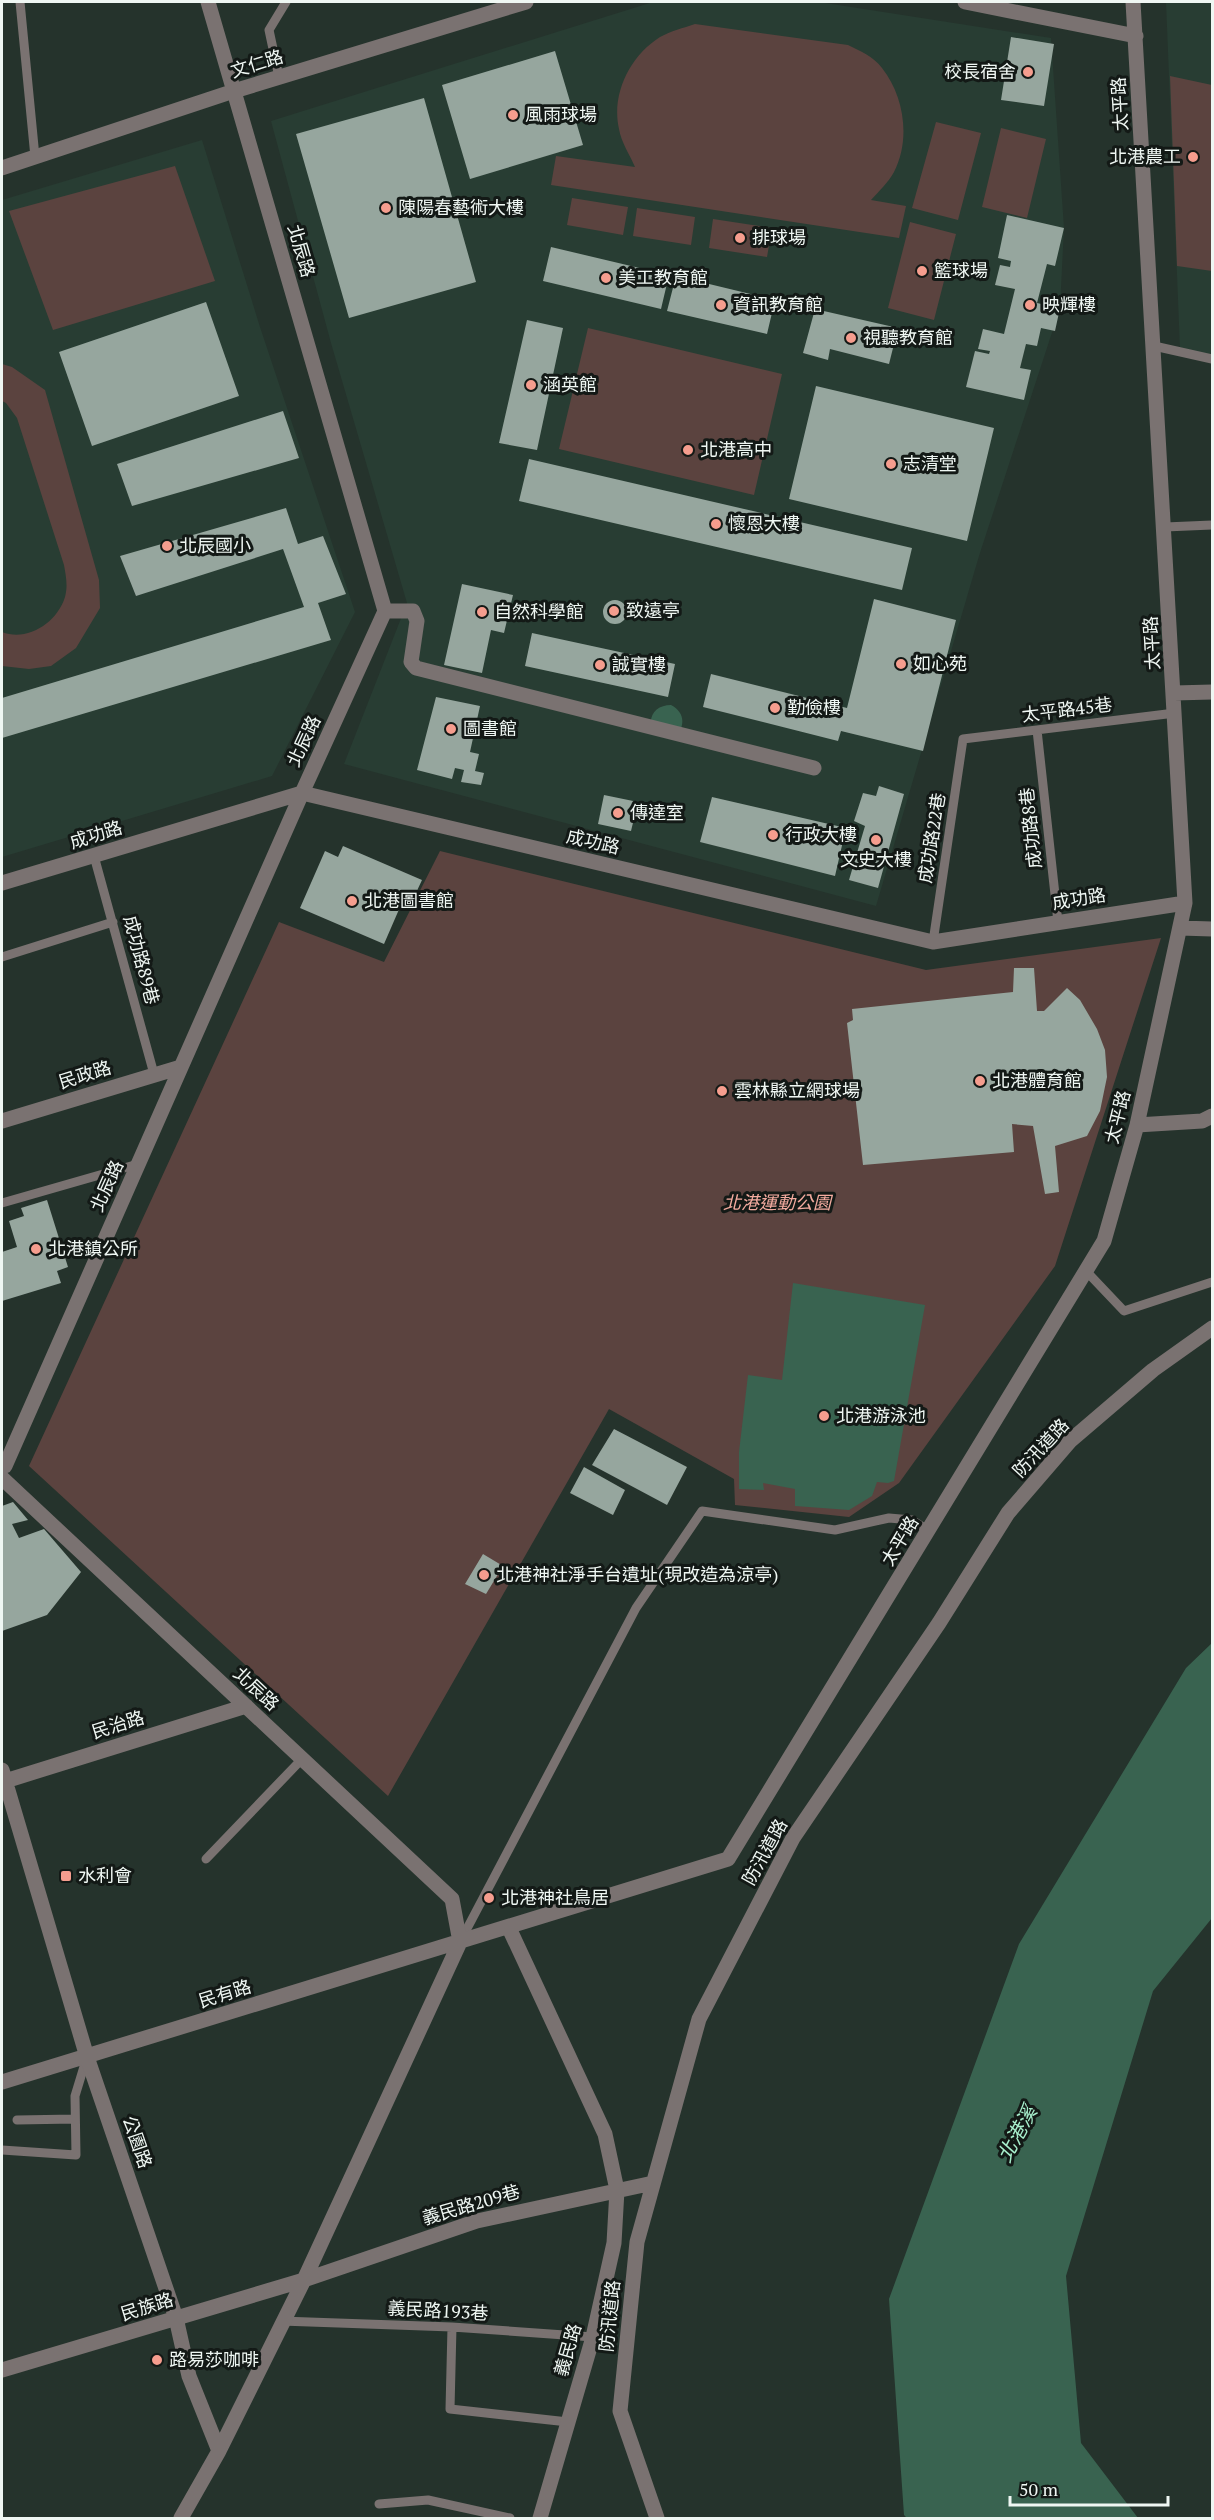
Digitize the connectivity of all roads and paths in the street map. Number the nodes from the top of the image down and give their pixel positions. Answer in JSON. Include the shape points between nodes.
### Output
{"nodes":[{"id":1,"x":20,"y":2,"type":"edge"},
{"id":2,"x":208,"y":2,"type":"edge"},
{"id":3,"x":286,"y":2,"type":"edge"},
{"id":4,"x":526,"y":2,"type":"edge"},
{"id":5,"x":965,"y":2,"type":"edge"},
{"id":6,"x":1133,"y":2,"type":"edge"},
{"id":7,"x":1136,"y":36,"type":"junction"},
{"id":8,"x":279,"y":77,"type":"junction"},
{"id":9,"x":234,"y":91,"type":"junction"},
{"id":10,"x":35,"y":157,"type":"junction"},
{"id":11,"x":2,"y":168,"type":"edge"},
{"id":12,"x":1154,"y":346,"type":"junction"},
{"id":13,"x":1212,"y":359,"type":"edge"},
{"id":14,"x":1212,"y":525,"type":"edge"},
{"id":15,"x":1165,"y":527,"type":"junction"},
{"id":16,"x":386,"y":611,"type":"junction"},
{"id":17,"x":1212,"y":692,"type":"edge"},
{"id":18,"x":1174,"y":693,"type":"junction"},
{"id":19,"x":1175,"y":713,"type":"junction"},
{"id":20,"x":1037,"y":730,"type":"junction"},
{"id":21,"x":963,"y":739,"type":"joint"},
{"id":22,"x":814,"y":768,"type":"dead end"},
{"id":23,"x":302,"y":793,"type":"junction"},
{"id":24,"x":94,"y":856,"type":"junction"},
{"id":25,"x":2,"y":884,"type":"edge"},
{"id":26,"x":1185,"y":903,"type":"junction"},
{"id":27,"x":113,"y":922,"type":"junction"},
{"id":28,"x":1058,"y":922,"type":"junction"},
{"id":29,"x":1180,"y":928,"type":"junction"},
{"id":30,"x":1212,"y":929,"type":"edge"},
{"id":31,"x":933,"y":942,"type":"junction"},
{"id":32,"x":2,"y":957,"type":"edge"},
{"id":33,"x":181,"y":1067,"type":"junction"},
{"id":34,"x":154,"y":1074,"type":"junction"},
{"id":35,"x":1212,"y":1116,"type":"edge"},
{"id":36,"x":2,"y":1121,"type":"edge"},
{"id":37,"x":1137,"y":1125,"type":"junction"},
{"id":38,"x":138,"y":1164,"type":"junction"},
{"id":39,"x":2,"y":1203,"type":"edge"},
{"id":40,"x":1086,"y":1271,"type":"junction"},
{"id":41,"x":1212,"y":1282,"type":"edge"},
{"id":42,"x":1212,"y":1328,"type":"edge"},
{"id":43,"x":2,"y":1467,"type":"edge"},
{"id":44,"x":2,"y":1478,"type":"edge"},
{"id":45,"x":929,"y":1531,"type":"junction"},
{"id":46,"x":246,"y":1706,"type":"junction"},
{"id":47,"x":302,"y":1759,"type":"junction"},
{"id":48,"x":3,"y":1778,"type":"edge"},
{"id":49,"x":206,"y":1859,"type":"dead end"},
{"id":50,"x":509,"y":1928,"type":"junction"},
{"id":51,"x":460,"y":1942,"type":"junction"},
{"id":52,"x":87,"y":2057,"type":"junction"},
{"id":53,"x":2,"y":2082,"type":"edge"},
{"id":54,"x":74,"y":2119,"type":"junction"},
{"id":55,"x":17,"y":2120,"type":"dead end"},
{"id":56,"x":2,"y":2150,"type":"edge"},
{"id":57,"x":653,"y":2183,"type":"junction"},
{"id":58,"x":617,"y":2190,"type":"junction"},
{"id":59,"x":304,"y":2280,"type":"junction"},
{"id":60,"x":176,"y":2318,"type":"junction"},
{"id":61,"x":281,"y":2321,"type":"junction"},
{"id":62,"x":452,"y":2327,"type":"junction"},
{"id":63,"x":593,"y":2337,"type":"junction"},
{"id":64,"x":2,"y":2370,"type":"edge"},
{"id":65,"x":568,"y":2422,"type":"junction"},
{"id":66,"x":219,"y":2451,"type":"junction"},
{"id":67,"x":380,"y":2504,"type":"dead end"},
{"id":68,"x":180,"y":2517,"type":"edge"},
{"id":69,"x":510,"y":2518,"type":"edge"},
{"id":70,"x":540,"y":2518,"type":"edge"},
{"id":71,"x":657,"y":2518,"type":"edge"}],
"edges":[{"from":1,"to":10,"type":"lane"},
{"from":2,"to":9,"type":"street","name":"北辰路"},
{"from":3,"to":8,"type":"lane","via":[[269,30]]},
{"from":4,"to":8,"type":"street","name":"文仁路"},
{"from":5,"to":7,"type":"street"},
{"from":6,"to":7,"type":"street","name":"太平路"},
{"from":7,"to":12,"type":"street","name":"太平路"},
{"from":8,"to":9,"type":"street","name":"文仁路"},
{"from":9,"to":10,"type":"street","name":"文仁路"},
{"from":9,"to":16,"type":"street","name":"北辰路"},
{"from":10,"to":11,"type":"street","name":"文仁路"},
{"from":12,"to":13,"type":"lane"},
{"from":12,"to":15,"type":"street","name":"太平路"},
{"from":14,"to":15,"type":"lane"},
{"from":15,"to":18,"type":"street","name":"太平路"},
{"from":16,"to":22,"type":"street","via":[[413,610],[417,621],[411,662],[416,668]]},
{"from":16,"to":23,"type":"street","name":"北辰路"},
{"from":17,"to":18,"type":"street"},
{"from":18,"to":19,"type":"street","name":"太平路"},
{"from":19,"to":20,"type":"lane","name":"太平路45巷"},
{"from":19,"to":26,"type":"street","name":"太平路"},
{"from":20,"to":21,"type":"lane","name":"太平路45巷"},
{"from":20,"to":28,"type":"lane","name":"成功路8巷"},
{"from":21,"to":31,"type":"lane","name":"成功路22巷"},
{"from":23,"to":24,"type":"street","name":"成功路"},
{"from":23,"to":31,"type":"street","name":"成功路"},
{"from":23,"to":33,"type":"street","name":"北辰路"},
{"from":24,"to":25,"type":"street","name":"成功路"},
{"from":24,"to":27,"type":"lane","name":"成功路89巷"},
{"from":26,"to":28,"type":"street","name":"成功路"},
{"from":26,"to":29,"type":"street","name":"太平路"},
{"from":27,"to":32,"type":"lane"},
{"from":27,"to":34,"type":"lane","name":"成功路89巷"},
{"from":28,"to":31,"type":"street","name":"成功路"},
{"from":29,"to":30,"type":"street"},
{"from":29,"to":37,"type":"street","name":"太平路"},
{"from":33,"to":34,"type":"street","name":"民政路"},
{"from":33,"to":38,"type":"street","name":"北辰路"},
{"from":34,"to":36,"type":"street","name":"民政路"},
{"from":35,"to":37,"type":"street","via":[[1202,1121]]},
{"from":37,"to":40,"type":"street","name":"太平路","via":[[1104,1241]]},
{"from":38,"to":39,"type":"lane"},
{"from":38,"to":43,"type":"street","name":"北辰路"},
{"from":40,"to":41,"type":"lane","via":[[1124,1311]]},
{"from":40,"to":45,"type":"street","name":"太平路"},
{"from":42,"to":57,"type":"street","name":"防汛道路","via":[[1153,1371],[1070,1442],[1008,1514],[793,1839],[699,2019]]},
{"from":44,"to":46,"type":"street","name":"北辰路"},
{"from":45,"to":50,"type":"street","name":"太平路","via":[[728,1859]]},
{"from":45,"to":51,"type":"lane","via":[[912,1520],[889,1518],[835,1530],[702,1511],[636,1608]]},
{"from":46,"to":47,"type":"street","name":"北辰路"},
{"from":46,"to":48,"type":"street","name":"民治路"},
{"from":47,"to":49,"type":"lane"},
{"from":47,"to":51,"type":"street","name":"北辰路","via":[[452,1899]]},
{"from":48,"to":52,"type":"street","name":"公園路"},
{"from":50,"to":51,"type":"street","name":"太平路"},
{"from":50,"to":58,"type":"street","name":"義民路","via":[[605,2133]]},
{"from":51,"to":52,"type":"street","name":"民有路"},
{"from":51,"to":59,"type":"street"},
{"from":52,"to":53,"type":"street","name":"民有路"},
{"from":52,"to":54,"type":"lane","via":[[75,2096]]},
{"from":52,"to":60,"type":"street","name":"公園路"},
{"from":54,"to":55,"type":"lane"},
{"from":54,"to":56,"type":"lane","via":[[76,2155]]},
{"from":57,"to":58,"type":"street","name":"義民路209巷"},
{"from":57,"to":71,"type":"street","name":"防汛道路","via":[[637,2242],[620,2411]]},
{"from":58,"to":59,"type":"street","name":"義民路209巷","via":[[477,2221]]},
{"from":58,"to":63,"type":"street","name":"義民路","via":[[614,2243]]},
{"from":59,"to":60,"type":"street","name":"民族路"},
{"from":59,"to":61,"type":"street"},
{"from":60,"to":64,"type":"street","name":"民族路"},
{"from":60,"to":66,"type":"street","name":"公園路","via":[[189,2376]]},
{"from":61,"to":62,"type":"lane","name":"義民路193巷"},
{"from":61,"to":66,"type":"street"},
{"from":62,"to":63,"type":"lane","name":"義民路193巷"},
{"from":62,"to":65,"type":"lane","via":[[450,2409]]},
{"from":63,"to":65,"type":"street","name":"義民路"},
{"from":65,"to":70,"type":"street","name":"義民路"},
{"from":66,"to":68,"type":"street"},
{"from":67,"to":69,"type":"lane","via":[[428,2500]]}]}
